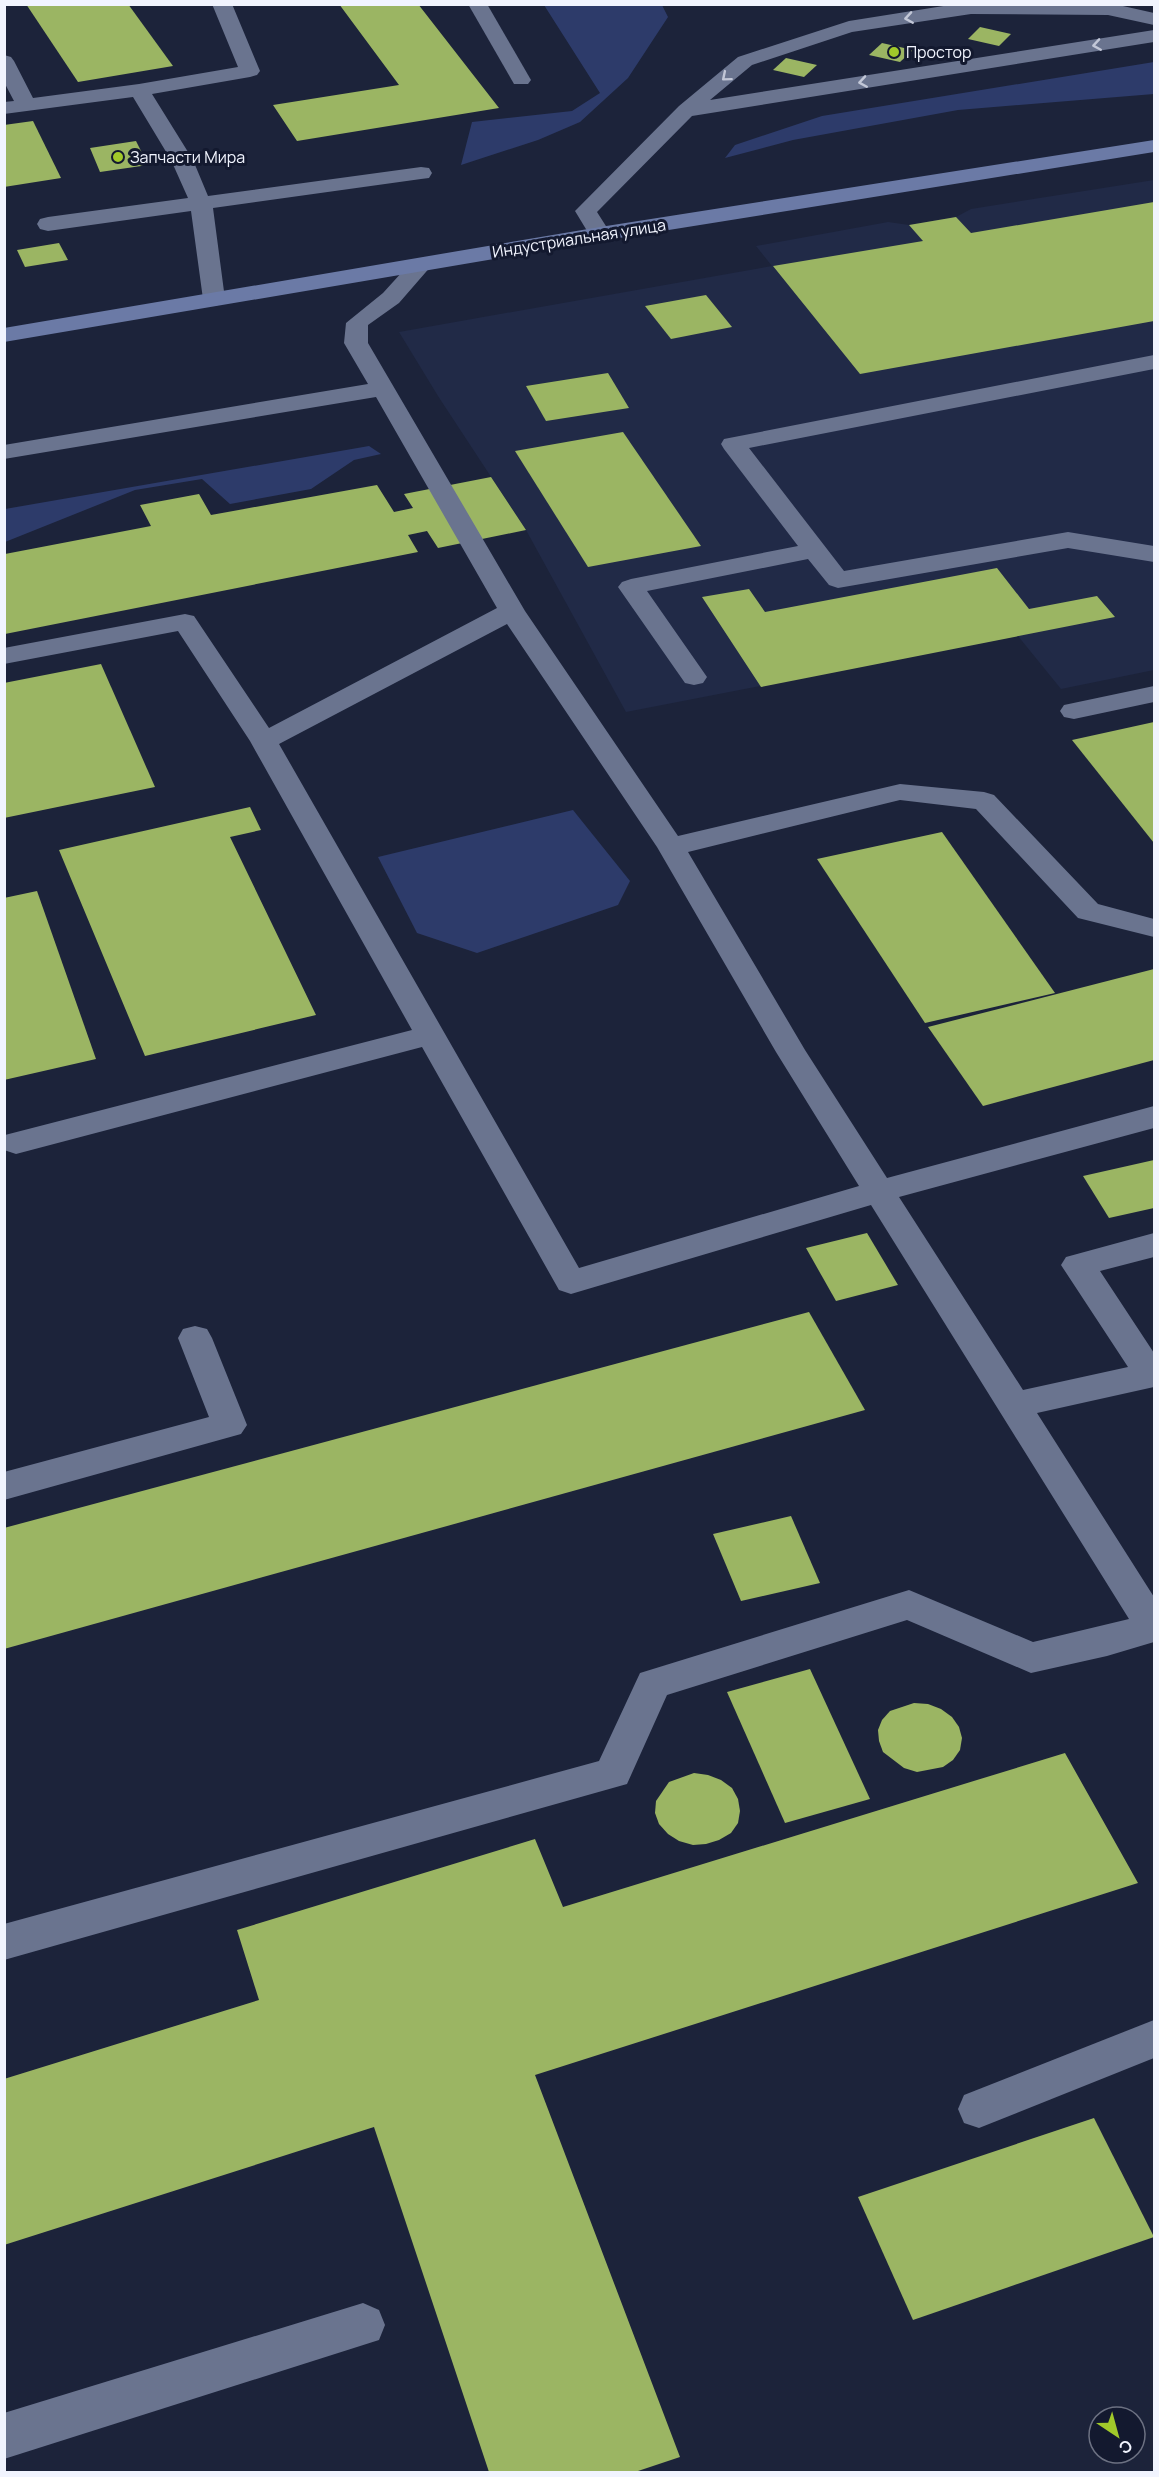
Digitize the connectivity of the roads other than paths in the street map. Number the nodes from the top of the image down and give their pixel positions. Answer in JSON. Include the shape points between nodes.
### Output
{"nodes":[{"id":1,"x":222,"y":4,"type":"edge"},
{"id":2,"x":477,"y":4,"type":"edge"},
{"id":3,"x":1155,"y":19,"type":"edge"},
{"id":4,"x":1155,"y":36,"type":"edge"},
{"id":5,"x":4,"y":61,"type":"edge"},
{"id":6,"x":521,"y":80,"type":"dead end"},
{"id":7,"x":139,"y":90,"type":"junction"},
{"id":8,"x":26,"y":105,"type":"junction"},
{"id":9,"x":4,"y":108,"type":"edge"},
{"id":10,"x":686,"y":110,"type":"junction"},
{"id":11,"x":1155,"y":146,"type":"edge"},
{"id":12,"x":421,"y":173,"type":"dead end"},
{"id":13,"x":201,"y":203,"type":"junction"},
{"id":14,"x":48,"y":224,"type":"dead end"},
{"id":15,"x":600,"y":234,"type":"junction"},
{"id":16,"x":421,"y":265,"type":"junction"},
{"id":17,"x":214,"y":299,"type":"junction"},
{"id":18,"x":4,"y":335,"type":"edge"},
{"id":19,"x":1155,"y":362,"type":"edge"},
{"id":20,"x":382,"y":389,"type":"junction"},
{"id":21,"x":4,"y":452,"type":"edge"},
{"id":22,"x":814,"y":550,"type":"junction"},
{"id":23,"x":1155,"y":554,"type":"edge"},
{"id":24,"x":512,"y":611,"type":"junction"},
{"id":25,"x":4,"y":656,"type":"edge"},
{"id":26,"x":694,"y":677,"type":"dead end"},
{"id":27,"x":1155,"y":694,"type":"edge"},
{"id":28,"x":1074,"y":711,"type":"dead end"},
{"id":29,"x":264,"y":741,"type":"junction"},
{"id":30,"x":671,"y":847,"type":"junction"},
{"id":31,"x":1155,"y":928,"type":"edge"},
{"id":32,"x":431,"y":1035,"type":"junction"},
{"id":33,"x":1155,"y":1117,"type":"edge"},
{"id":34,"x":16,"y":1143,"type":"dead end"},
{"id":35,"x":879,"y":1191,"type":"junction"},
{"id":36,"x":1155,"y":1245,"type":"edge"},
{"id":37,"x":195,"y":1338,"type":"dead end"},
{"id":38,"x":1152,"y":1373,"type":"edge"},
{"id":39,"x":1015,"y":1405,"type":"junction"},
{"id":40,"x":4,"y":1486,"type":"edge"},
{"id":41,"x":1154,"y":1627,"type":"edge"},
{"id":42,"x":4,"y":1942,"type":"edge"},
{"id":43,"x":1155,"y":2039,"type":"edge"},
{"id":44,"x":979,"y":2109,"type":"dead end"},
{"id":45,"x":363,"y":2325,"type":"dead end"},
{"id":46,"x":4,"y":2436,"type":"edge"}],
"edges":[{"from":1,"to":7,"type":"lane","via":[[250,71]]},
{"from":2,"to":6,"type":"lane"},
{"from":3,"to":10,"type":"lane","one_way":true,"via":[[1108,9],[971,8],[849,27],[745,62]]},
{"from":4,"to":10,"type":"lane","one_way":true},
{"from":5,"to":8,"type":"lane"},
{"from":7,"to":8,"type":"lane"},
{"from":7,"to":13,"type":"lane","via":[[182,160]]},
{"from":8,"to":9,"type":"lane"},
{"from":10,"to":15,"type":"lane","via":[[586,211]]},
{"from":11,"to":15,"type":"main road","name":"Индустриальная улица"},
{"from":12,"to":13,"type":"lane"},
{"from":13,"to":14,"type":"lane"},
{"from":13,"to":17,"type":"lane"},
{"from":15,"to":16,"type":"main road","name":"Индустриальная улица"},
{"from":16,"to":17,"type":"main road","name":"Индустриальная улица"},
{"from":16,"to":20,"type":"lane","via":[[391,298],[357,323],[356,343]]},
{"from":17,"to":18,"type":"main road","name":"Индустриальная улица"},
{"from":19,"to":22,"type":"lane","via":[[733,444]]},
{"from":20,"to":21,"type":"lane"},
{"from":20,"to":24,"type":"lane"},
{"from":22,"to":23,"type":"lane","via":[[838,580],[1068,540]]},
{"from":22,"to":26,"type":"lane","via":[[631,587]]},
{"from":24,"to":29,"type":"lane"},
{"from":24,"to":30,"type":"lane"},
{"from":25,"to":29,"type":"lane","via":[[185,622]]},
{"from":27,"to":28,"type":"lane"},
{"from":29,"to":32,"type":"lane"},
{"from":30,"to":31,"type":"lane","via":[[900,792],[984,801],[1088,911]]},
{"from":30,"to":35,"type":"lane","via":[[790,1052]]},
{"from":32,"to":34,"type":"lane"},
{"from":32,"to":35,"type":"lane","via":[[572,1282]]},
{"from":33,"to":35,"type":"lane"},
{"from":35,"to":39,"type":"lane"},
{"from":36,"to":38,"type":"lane","via":[[1077,1265]]},
{"from":37,"to":40,"type":"lane","via":[[229,1425]]},
{"from":38,"to":39,"type":"lane"},
{"from":39,"to":41,"type":"lane"},
{"from":41,"to":42,"type":"lane","via":[[1031,1658],[909,1605],[653,1684],[613,1773]]},
{"from":43,"to":44,"type":"lane"},
{"from":45,"to":46,"type":"lane"}]}
